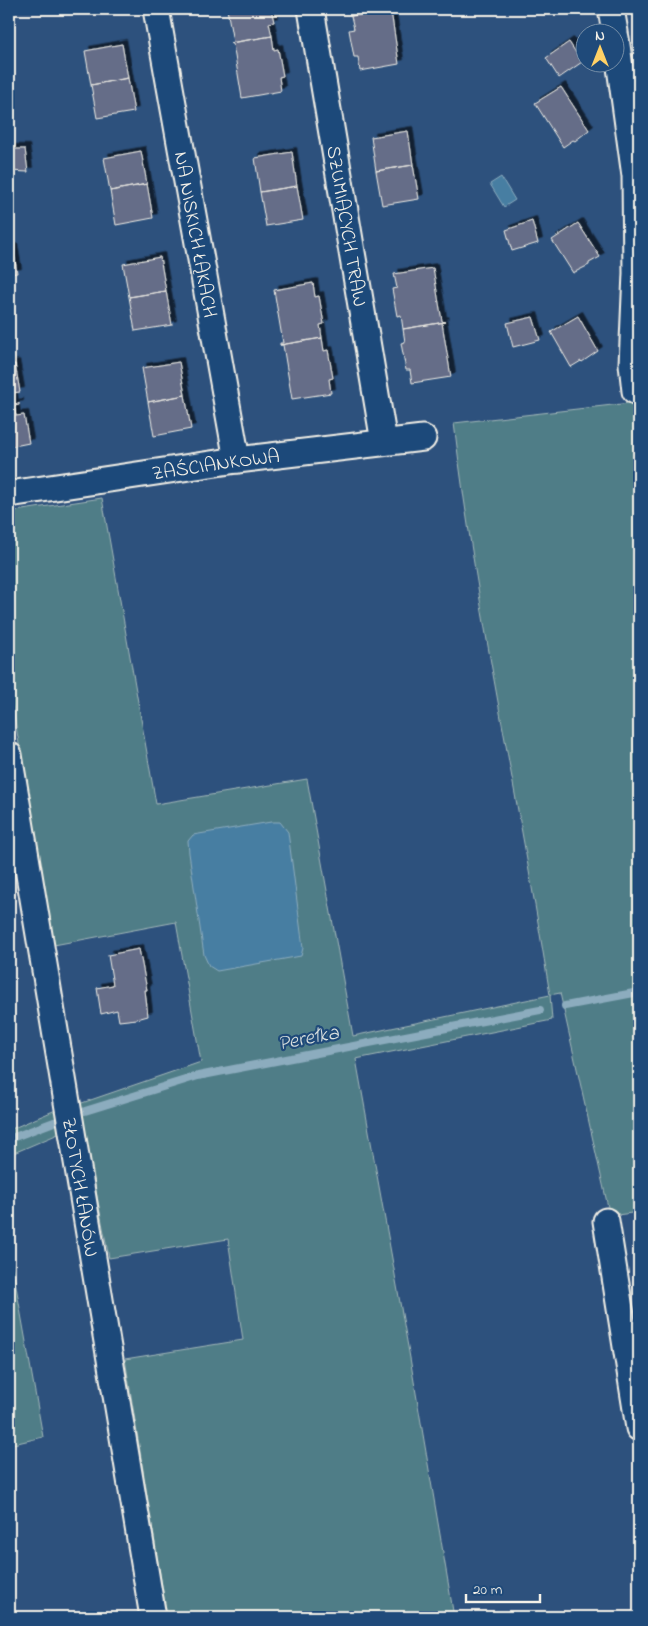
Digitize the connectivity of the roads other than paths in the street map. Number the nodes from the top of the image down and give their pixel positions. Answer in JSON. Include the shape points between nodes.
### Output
{"nodes":[{"id":1,"x":156,"y":9,"type":"edge"},
{"id":2,"x":311,"y":9,"type":"edge"},
{"id":3,"x":611,"y":9,"type":"edge"},
{"id":4,"x":613,"y":22,"type":"edge"},
{"id":5,"x":621,"y":72,"type":"edge"},
{"id":6,"x":635,"y":391,"type":"dead end"},
{"id":7,"x":423,"y":438,"type":"dead end"},
{"id":8,"x":384,"y":442,"type":"junction"},
{"id":9,"x":237,"y":460,"type":"junction"},
{"id":10,"x":9,"y":494,"type":"edge"},
{"id":11,"x":9,"y":755,"type":"edge"},
{"id":12,"x":606,"y":1221,"type":"dead end"},
{"id":13,"x":639,"y":1428,"type":"edge"},
{"id":14,"x":153,"y":1617,"type":"edge"}],
"edges":[{"from":1,"to":9,"type":"street","name":"NA NISKICH ŁĄKACH"},
{"from":2,"to":8,"type":"street","name":"SZUMIĄCYCH TRAW"},
{"from":3,"to":4,"type":"street"},
{"from":5,"to":6,"type":"street","via":[[635,176],[636,273],[632,364]]},
{"from":7,"to":8,"type":"street","name":"ZAŚCIANKOWA"},
{"from":8,"to":9,"type":"street","name":"ZAŚCIANKOWA"},
{"from":9,"to":10,"type":"street","name":"ZAŚCIANKOWA"},
{"from":11,"to":14,"type":"street","name":"ZŁOTYCH ŁANÓW"},
{"from":12,"to":13,"type":"street"}]}
